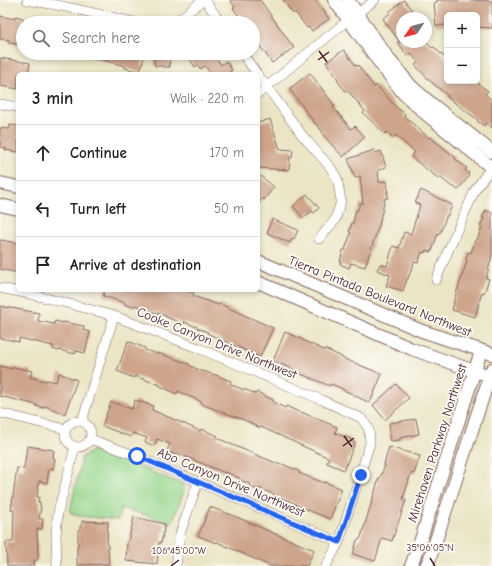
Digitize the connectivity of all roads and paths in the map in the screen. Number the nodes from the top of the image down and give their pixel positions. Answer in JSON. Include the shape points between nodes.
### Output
{"nodes":[{"id":1,"x":27,"y":0,"type":"edge"},
{"id":2,"x":204,"y":0,"type":"edge"},
{"id":3,"x":334,"y":0,"type":"edge"},
{"id":4,"x":348,"y":0,"type":"edge"},
{"id":5,"x":374,"y":0,"type":"edge"},
{"id":6,"x":107,"y":16,"type":"edge"},
{"id":7,"x":184,"y":16,"type":"edge"},
{"id":8,"x":216,"y":16,"type":"edge"},
{"id":9,"x":353,"y":17,"type":"junction"},
{"id":10,"x":247,"y":60,"type":"edge"},
{"id":11,"x":256,"y":72,"type":"edge"},
{"id":12,"x":260,"y":77,"type":"edge"},
{"id":13,"x":267,"y":87,"type":"junction"},
{"id":14,"x":260,"y":92,"type":"edge"},
{"id":15,"x":0,"y":104,"type":"edge"},
{"id":16,"x":16,"y":107,"type":"edge"},
{"id":17,"x":492,"y":152,"type":"edge"},
{"id":18,"x":492,"y":167,"type":"edge"},
{"id":19,"x":0,"y":183,"type":"edge"},
{"id":20,"x":16,"y":187,"type":"edge"},
{"id":21,"x":0,"y":205,"type":"edge"},
{"id":22,"x":16,"y":209,"type":"edge"},
{"id":23,"x":319,"y":239,"type":"dead end"},
{"id":24,"x":260,"y":262,"type":"edge"},
{"id":25,"x":436,"y":280,"type":"dead end"},
{"id":26,"x":260,"y":283,"type":"edge"},
{"id":27,"x":0,"y":288,"type":"edge"},
{"id":28,"x":16,"y":291,"type":"edge"},
{"id":29,"x":20,"y":292,"type":"edge"},
{"id":30,"x":114,"y":316,"type":"junction"},
{"id":31,"x":486,"y":353,"type":"edge"},
{"id":32,"x":474,"y":371,"type":"junction"},
{"id":33,"x":491,"y":374,"type":"edge"},
{"id":34,"x":0,"y":413,"type":"edge"},
{"id":35,"x":82,"y":421,"type":"junction"},
{"id":36,"x":65,"y":429,"type":"junction"},
{"id":37,"x":90,"y":439,"type":"junction"},
{"id":38,"x":75,"y":447,"type":"junction"},
{"id":39,"x":198,"y":482,"type":"junction"},
{"id":40,"x":339,"y":542,"type":"junction"},
{"id":41,"x":57,"y":566,"type":"edge"},
{"id":42,"x":176,"y":566,"type":"edge"},
{"id":43,"x":326,"y":566,"type":"edge"},
{"id":44,"x":411,"y":566,"type":"edge"},
{"id":45,"x":426,"y":566,"type":"edge"}],
"edges":[{"from":1,"to":6,"type":"street"},
{"from":2,"to":7,"type":"street"},
{"from":2,"to":8,"type":"street"},
{"from":3,"to":9,"type":"street"},
{"from":4,"to":9,"type":"street"},
{"from":5,"to":9,"type":"street"},
{"from":9,"to":13,"type":"street"},
{"from":9,"to":17,"type":"street","via":[[411,86]]},
{"from":9,"to":18,"type":"street","via":[[382,66],[404,93]]},
{"from":10,"to":11,"type":"street"},
{"from":12,"to":13,"type":"street"},
{"from":13,"to":14,"type":"street"},
{"from":13,"to":23,"type":"street","via":[[337,178],[341,201],[335,220]]},
{"from":15,"to":16,"type":"street"},
{"from":18,"to":25,"type":"street","via":[[475,190]]},
{"from":19,"to":20,"type":"street"},
{"from":21,"to":22,"type":"street"},
{"from":24,"to":31,"type":"street","name":"Tierra Pintada Boulevard Northwest","via":[[422,331]]},
{"from":26,"to":32,"type":"street","via":[[412,349]]},
{"from":27,"to":28,"type":"street","name":"Cooke Canyon Drive Northwest"},
{"from":29,"to":30,"type":"street","name":"Cooke Canyon Drive Northwest"},
{"from":30,"to":35,"type":"street"},
{"from":30,"to":40,"type":"street","name":"Cooke Canyon Drive Northwest","via":[[198,348],[361,418],[369,429],[370,443]]},
{"from":31,"to":32,"type":"street","name":"Mirehaven Parkway Northwest"},
{"from":32,"to":33,"type":"street"},
{"from":32,"to":44,"type":"street","name":"Mirehaven Parkway Northwest"},
{"from":33,"to":45,"type":"street"},
{"from":34,"to":36,"type":"street"},
{"from":35,"to":36,"type":"street","via":[[70,422]]},
{"from":35,"to":37,"type":"street","via":[[89,426]]},
{"from":36,"to":38,"type":"street","via":[[65,438]]},
{"from":37,"to":38,"type":"street","via":[[88,443]]},
{"from":37,"to":39,"type":"street","name":"Abo Canyon Drive Northwest"},
{"from":38,"to":41,"type":"street","via":[[58,512]]},
{"from":39,"to":40,"type":"street","name":"Abo Canyon Drive Northwest"},
{"from":39,"to":42,"type":"street","via":[[180,534]]},
{"from":40,"to":43,"type":"street"}]}
